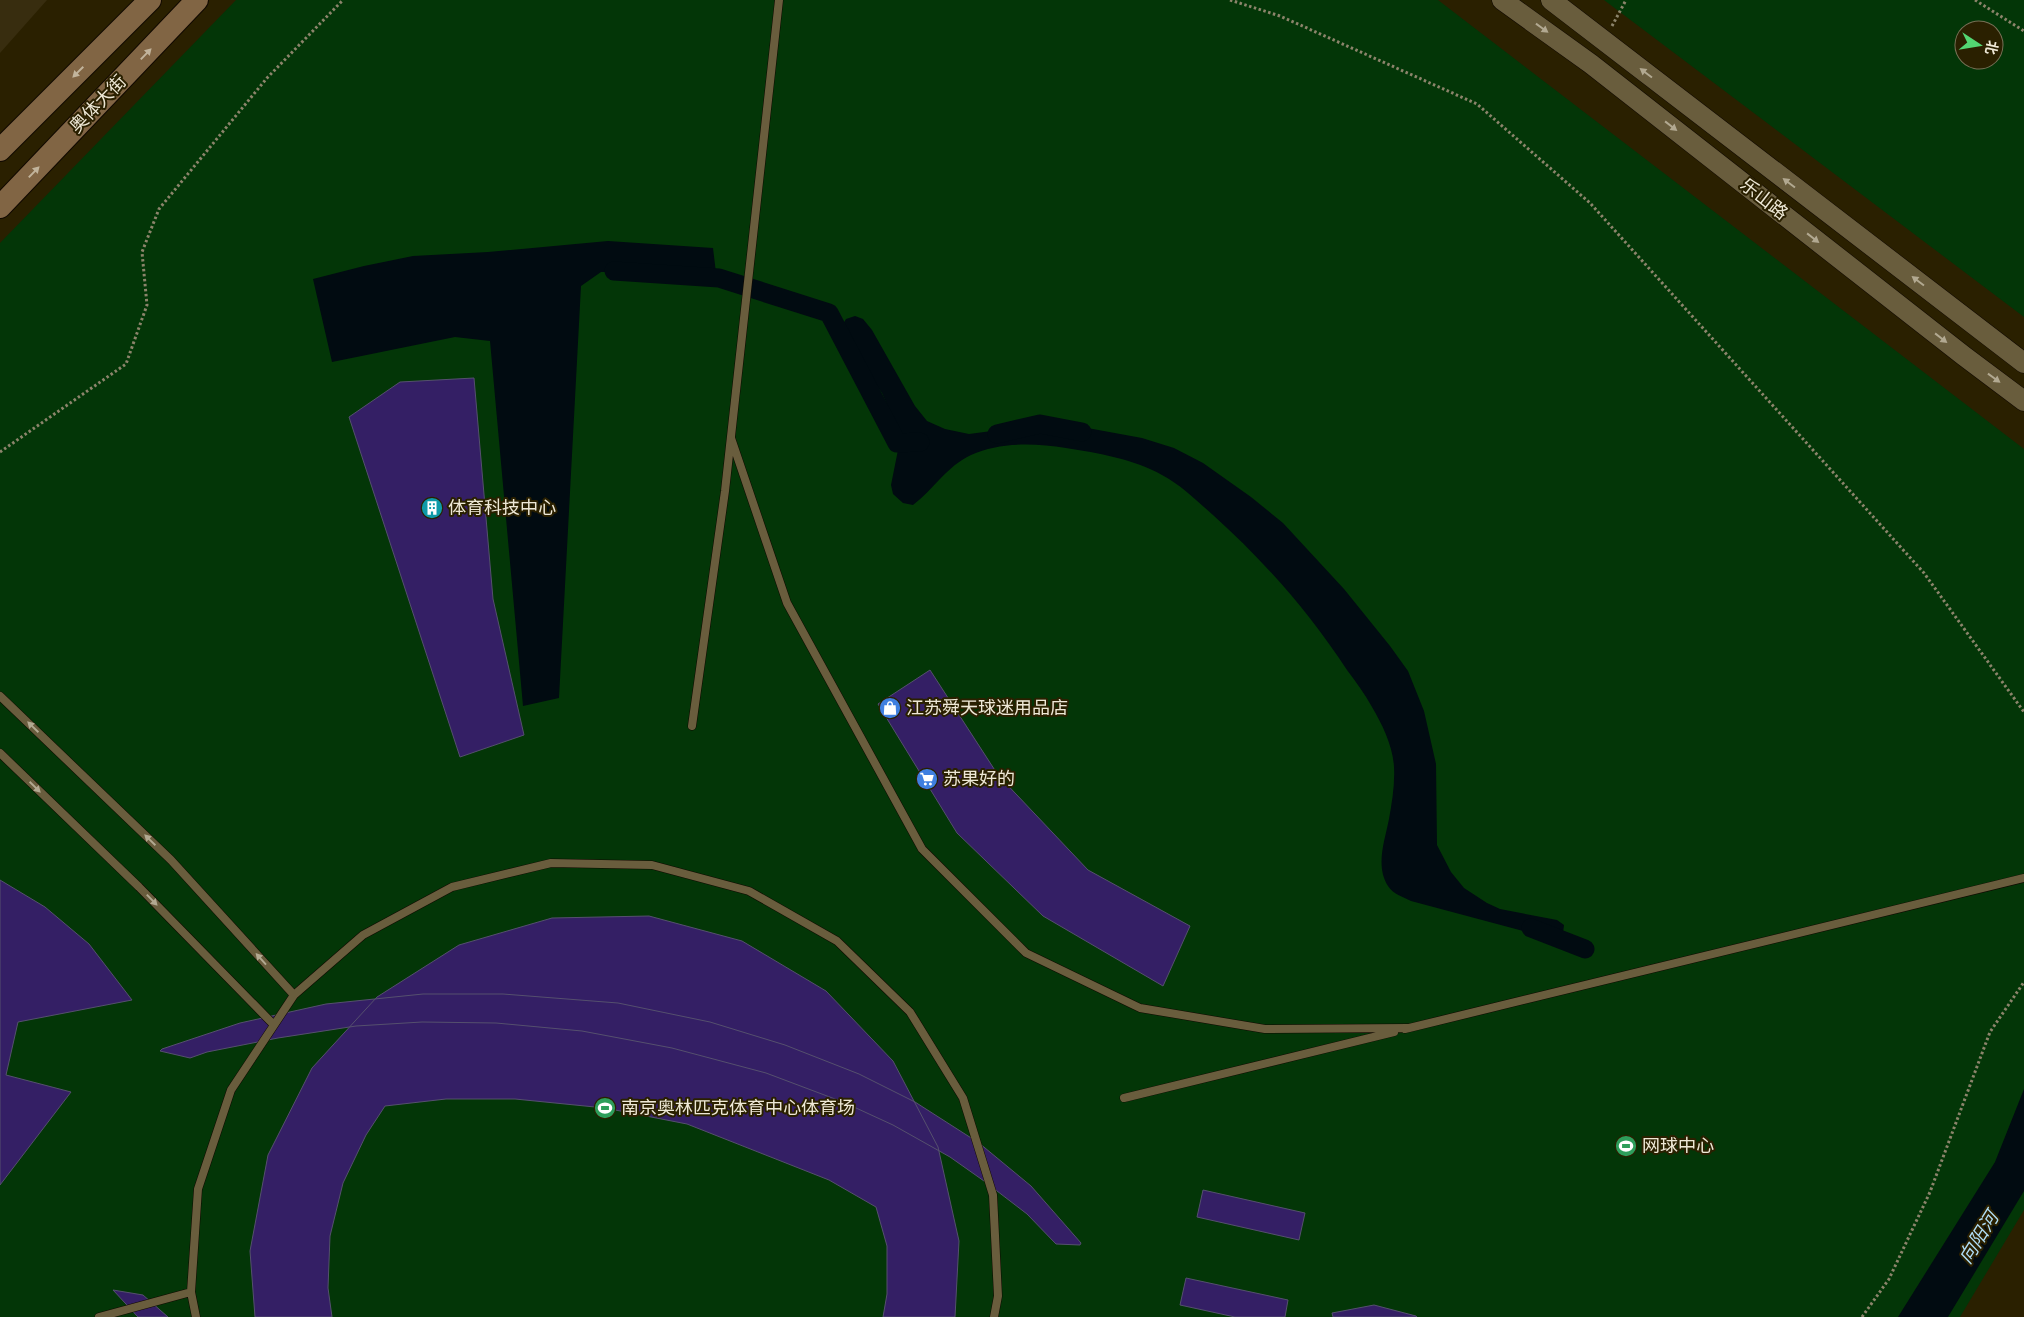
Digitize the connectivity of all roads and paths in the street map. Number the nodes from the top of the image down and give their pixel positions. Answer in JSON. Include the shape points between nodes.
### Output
{"nodes":[{"id":1,"x":150,"y":0,"type":"edge"},
{"id":2,"x":197,"y":0,"type":"edge"},
{"id":3,"x":343,"y":0,"type":"edge"},
{"id":4,"x":780,"y":0,"type":"edge"},
{"id":5,"x":1230,"y":0,"type":"edge"},
{"id":6,"x":1502,"y":0,"type":"edge"},
{"id":7,"x":1551,"y":0,"type":"edge"},
{"id":8,"x":1975,"y":0,"type":"edge"},
{"id":9,"x":2024,"y":31,"type":"edge"},
{"id":10,"x":0,"y":150,"type":"edge"},
{"id":11,"x":0,"y":207,"type":"edge"},
{"id":12,"x":2024,"y":363,"type":"edge"},
{"id":13,"x":2024,"y":401,"type":"edge"},
{"id":14,"x":731,"y":438,"type":"junction"},
{"id":15,"x":0,"y":452,"type":"edge"},
{"id":16,"x":0,"y":696,"type":"edge"},
{"id":17,"x":2024,"y":712,"type":"edge"},
{"id":18,"x":692,"y":726,"type":"dead end"},
{"id":19,"x":0,"y":753,"type":"edge"},
{"id":20,"x":2024,"y":878,"type":"edge"},
{"id":21,"x":2024,"y":982,"type":"edge"},
{"id":22,"x":294,"y":995,"type":"junction"},
{"id":23,"x":274,"y":1025,"type":"junction"},
{"id":24,"x":1408,"y":1028,"type":"junction"},
{"id":25,"x":1124,"y":1098,"type":"dead end"},
{"id":26,"x":192,"y":1292,"type":"junction"},
{"id":27,"x":99,"y":1317,"type":"edge"},
{"id":28,"x":196,"y":1317,"type":"edge"},
{"id":29,"x":994,"y":1317,"type":"edge"},
{"id":30,"x":1862,"y":1317,"type":"edge"}],
"edges":[{"from":1,"to":10,"type":"main road","name":"奥体大街","one_way":true},
{"from":11,"to":2,"type":"main road","name":"奥体大街","one_way":true},
{"from":3,"to":15,"type":"path","via":[[267,78],[159,209],[142,252],[147,305],[126,364]]},
{"from":4,"to":14,"type":"lane"},
{"from":5,"to":17,"type":"path","via":[[1280,16],[1477,104],[1590,203],[1924,573]]},
{"from":6,"to":13,"type":"street","name":"乐山路","one_way":true,"via":[[1591,64]]},
{"from":12,"to":7,"type":"street","name":"乐山路","one_way":true},
{"from":8,"to":9,"type":"path"},
{"from":14,"to":18,"type":"lane"},
{"from":14,"to":24,"type":"lane","via":[[787,604],[922,849],[1026,953],[1140,1008],[1265,1029]]},
{"from":22,"to":16,"type":"lane","one_way":true,"via":[[171,860]]},
{"from":19,"to":23,"type":"lane","one_way":true,"via":[[139,887]]},
{"from":20,"to":24,"type":"lane"},
{"from":21,"to":30,"type":"path","via":[[1990,1032],[1930,1192],[1889,1279]]},
{"from":22,"to":23,"type":"lane"},
{"from":22,"to":29,"type":"lane","via":[[363,935],[452,887],[551,863],[652,864],[749,891],[837,941],[857,960],[910,1012],[963,1098],[993,1195],[998,1296]]},
{"from":23,"to":26,"type":"lane","via":[[231,1090],[198,1189]]},
{"from":24,"to":25,"type":"lane"},
{"from":26,"to":27,"type":"lane"},
{"from":26,"to":28,"type":"lane"}]}
